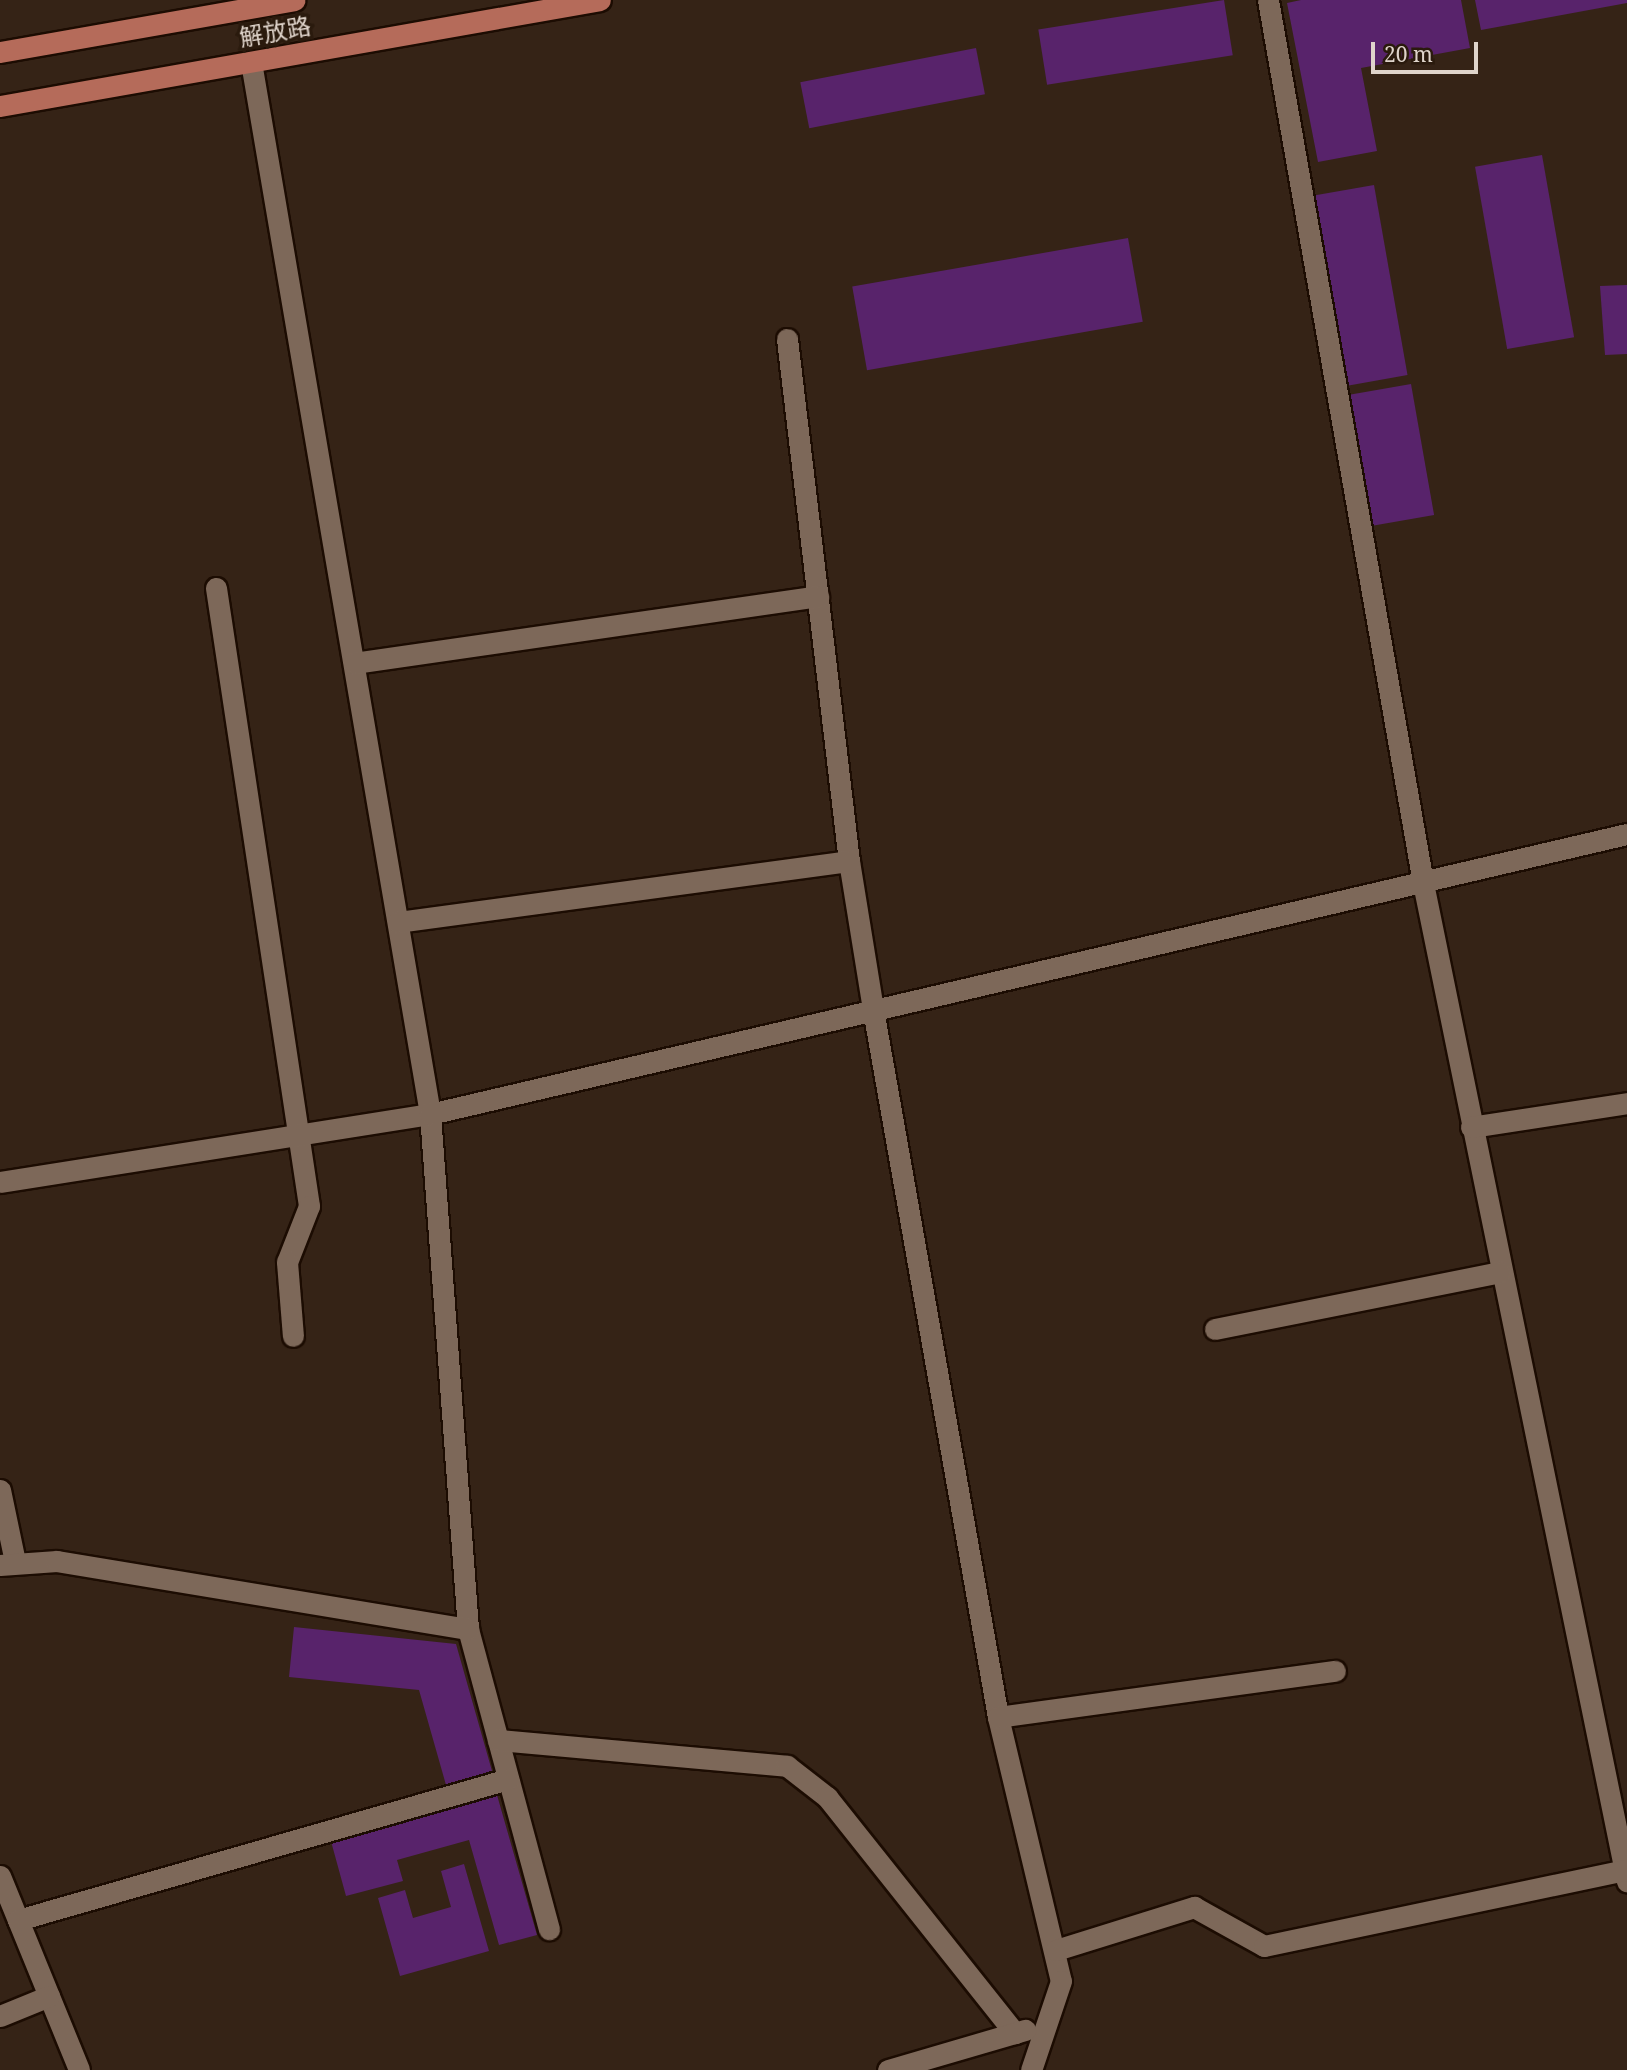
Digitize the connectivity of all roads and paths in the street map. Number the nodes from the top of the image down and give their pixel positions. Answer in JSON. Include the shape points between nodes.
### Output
{"nodes":[{"id":1,"x":294,"y":0,"type":"edge"},
{"id":2,"x":600,"y":0,"type":"edge"},
{"id":3,"x":1268,"y":0,"type":"edge"},
{"id":4,"x":0,"y":52,"type":"edge"},
{"id":5,"x":251,"y":62,"type":"junction"},
{"id":6,"x":0,"y":106,"type":"edge"},
{"id":7,"x":787,"y":339,"type":"dead end"},
{"id":8,"x":216,"y":588,"type":"dead end"},
{"id":9,"x":818,"y":596,"type":"junction"},
{"id":10,"x":354,"y":663,"type":"junction"},
{"id":11,"x":1627,"y":834,"type":"edge"},
{"id":12,"x":849,"y":861,"type":"junction"},
{"id":13,"x":1423,"y":883,"type":"junction"},
{"id":14,"x":398,"y":922,"type":"junction"},
{"id":15,"x":874,"y":1015,"type":"junction"},
{"id":16,"x":1627,"y":1103,"type":"edge"},
{"id":17,"x":430,"y":1114,"type":"junction"},
{"id":18,"x":1471,"y":1127,"type":"junction"},
{"id":19,"x":297,"y":1135,"type":"junction"},
{"id":20,"x":0,"y":1181,"type":"edge"},
{"id":21,"x":1499,"y":1272,"type":"junction"},
{"id":22,"x":1215,"y":1329,"type":"dead end"},
{"id":23,"x":293,"y":1336,"type":"dead end"},
{"id":24,"x":0,"y":1490,"type":"edge"},
{"id":25,"x":8,"y":1564,"type":"edge"},
{"id":26,"x":468,"y":1629,"type":"junction"},
{"id":27,"x":1335,"y":1671,"type":"dead end"},
{"id":28,"x":998,"y":1717,"type":"junction"},
{"id":29,"x":498,"y":1740,"type":"junction"},
{"id":30,"x":508,"y":1779,"type":"junction"},
{"id":31,"x":0,"y":1876,"type":"edge"},
{"id":32,"x":1626,"y":1876,"type":"edge"},
{"id":33,"x":18,"y":1920,"type":"junction"},
{"id":34,"x":549,"y":1929,"type":"dead end"},
{"id":35,"x":1056,"y":1950,"type":"junction"},
{"id":36,"x":49,"y":1996,"type":"junction"},
{"id":37,"x":0,"y":2016,"type":"edge"},
{"id":38,"x":1047,"y":2024,"type":"junction"},
{"id":39,"x":1015,"y":2033,"type":"junction"},
{"id":40,"x":79,"y":2070,"type":"edge"},
{"id":41,"x":888,"y":2070,"type":"edge"},
{"id":42,"x":1031,"y":2070,"type":"edge"}],
"edges":[{"from":1,"to":4,"type":"main road","name":"解放路"},
{"from":2,"to":5,"type":"main road","name":"解放路"},
{"from":3,"to":13,"type":"street"},
{"from":5,"to":6,"type":"main road","name":"解放路"},
{"from":5,"to":10,"type":"street"},
{"from":7,"to":9,"type":"street"},
{"from":8,"to":19,"type":"street"},
{"from":9,"to":10,"type":"street"},
{"from":9,"to":12,"type":"street"},
{"from":10,"to":14,"type":"street"},
{"from":11,"to":13,"type":"street"},
{"from":12,"to":14,"type":"street"},
{"from":12,"to":15,"type":"street"},
{"from":13,"to":15,"type":"street"},
{"from":13,"to":18,"type":"street"},
{"from":14,"to":17,"type":"street"},
{"from":15,"to":17,"type":"street"},
{"from":15,"to":28,"type":"street"},
{"from":16,"to":18,"type":"street"},
{"from":17,"to":19,"type":"street"},
{"from":17,"to":26,"type":"street"},
{"from":18,"to":21,"type":"street"},
{"from":19,"to":20,"type":"street"},
{"from":19,"to":23,"type":"street","via":[[309,1206],[287,1262]]},
{"from":21,"to":22,"type":"street"},
{"from":21,"to":32,"type":"street"},
{"from":24,"to":25,"type":"street"},
{"from":25,"to":26,"type":"street","via":[[57,1561]]},
{"from":26,"to":29,"type":"street"},
{"from":27,"to":28,"type":"street"},
{"from":28,"to":35,"type":"street"},
{"from":29,"to":30,"type":"street"},
{"from":29,"to":39,"type":"street","via":[[787,1766],[827,1797]]},
{"from":30,"to":33,"type":"street"},
{"from":30,"to":34,"type":"street"},
{"from":31,"to":33,"type":"street"},
{"from":32,"to":35,"type":"street","via":[[1264,1946],[1194,1908]]},
{"from":33,"to":36,"type":"street"},
{"from":35,"to":38,"type":"street","via":[[1061,1981]]},
{"from":36,"to":37,"type":"street"},
{"from":36,"to":40,"type":"street"},
{"from":38,"to":39,"type":"street"},
{"from":38,"to":42,"type":"street"},
{"from":39,"to":41,"type":"street"}]}
